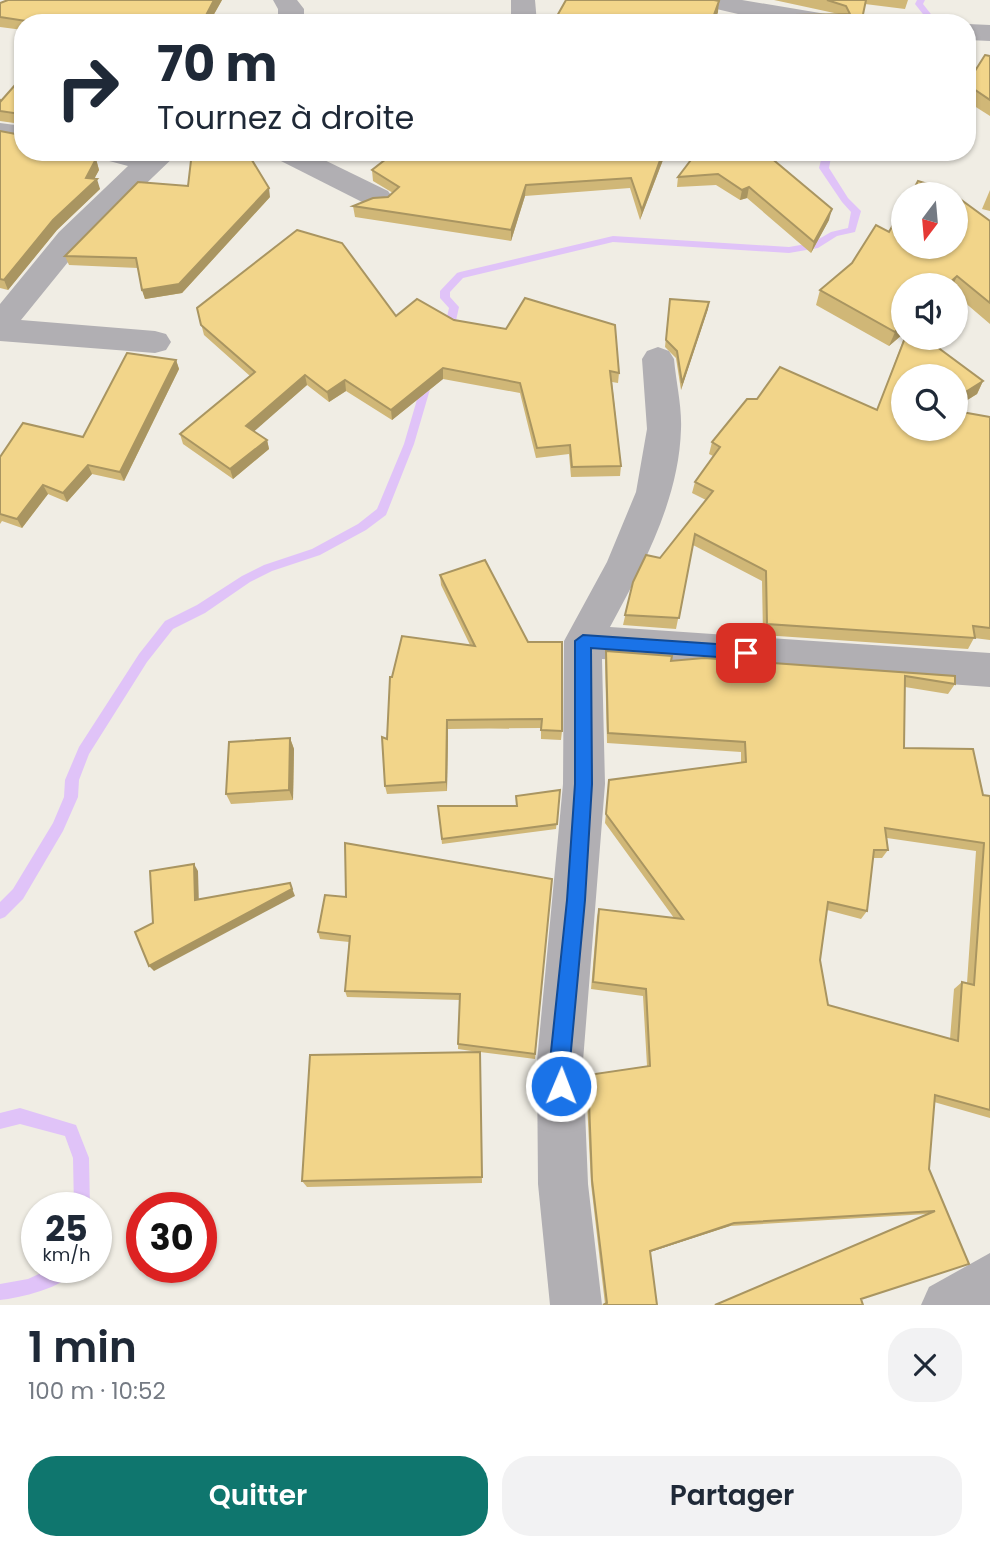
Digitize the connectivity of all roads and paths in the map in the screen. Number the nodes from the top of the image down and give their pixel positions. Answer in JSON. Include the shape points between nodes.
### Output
{"nodes":[{"id":1,"x":708,"y":0,"type":"edge"},
{"id":2,"x":772,"y":14,"type":"edge"},
{"id":3,"x":154,"y":161,"type":"edge"},
{"id":4,"x":303,"y":161,"type":"edge"},
{"id":5,"x":378,"y":198,"type":"edge"},
{"id":6,"x":0,"y":328,"type":"edge"},
{"id":7,"x":155,"y":342,"type":"dead end"},
{"id":8,"x":658,"y":359,"type":"dead end"},
{"id":9,"x":583,"y":641,"type":"junction"},
{"id":10,"x":990,"y":670,"type":"edge"},
{"id":11,"x":990,"y":1279,"type":"edge"},
{"id":12,"x":576,"y":1305,"type":"edge"},
{"id":13,"x":947,"y":1305,"type":"edge"}],
"edges":[{"from":1,"to":2,"type":"street"},
{"from":3,"to":6,"type":"street","via":[[70,239]]},
{"from":4,"to":5,"type":"street"},
{"from":6,"to":7,"type":"street"},
{"from":8,"to":9,"type":"street","via":[[664,429],[654,492],[624,566]]},
{"from":9,"to":10,"type":"street"},
{"from":9,"to":12,"type":"street","via":[[584,784],[560,1061],[563,1184]]},
{"from":11,"to":13,"type":"street"}]}
